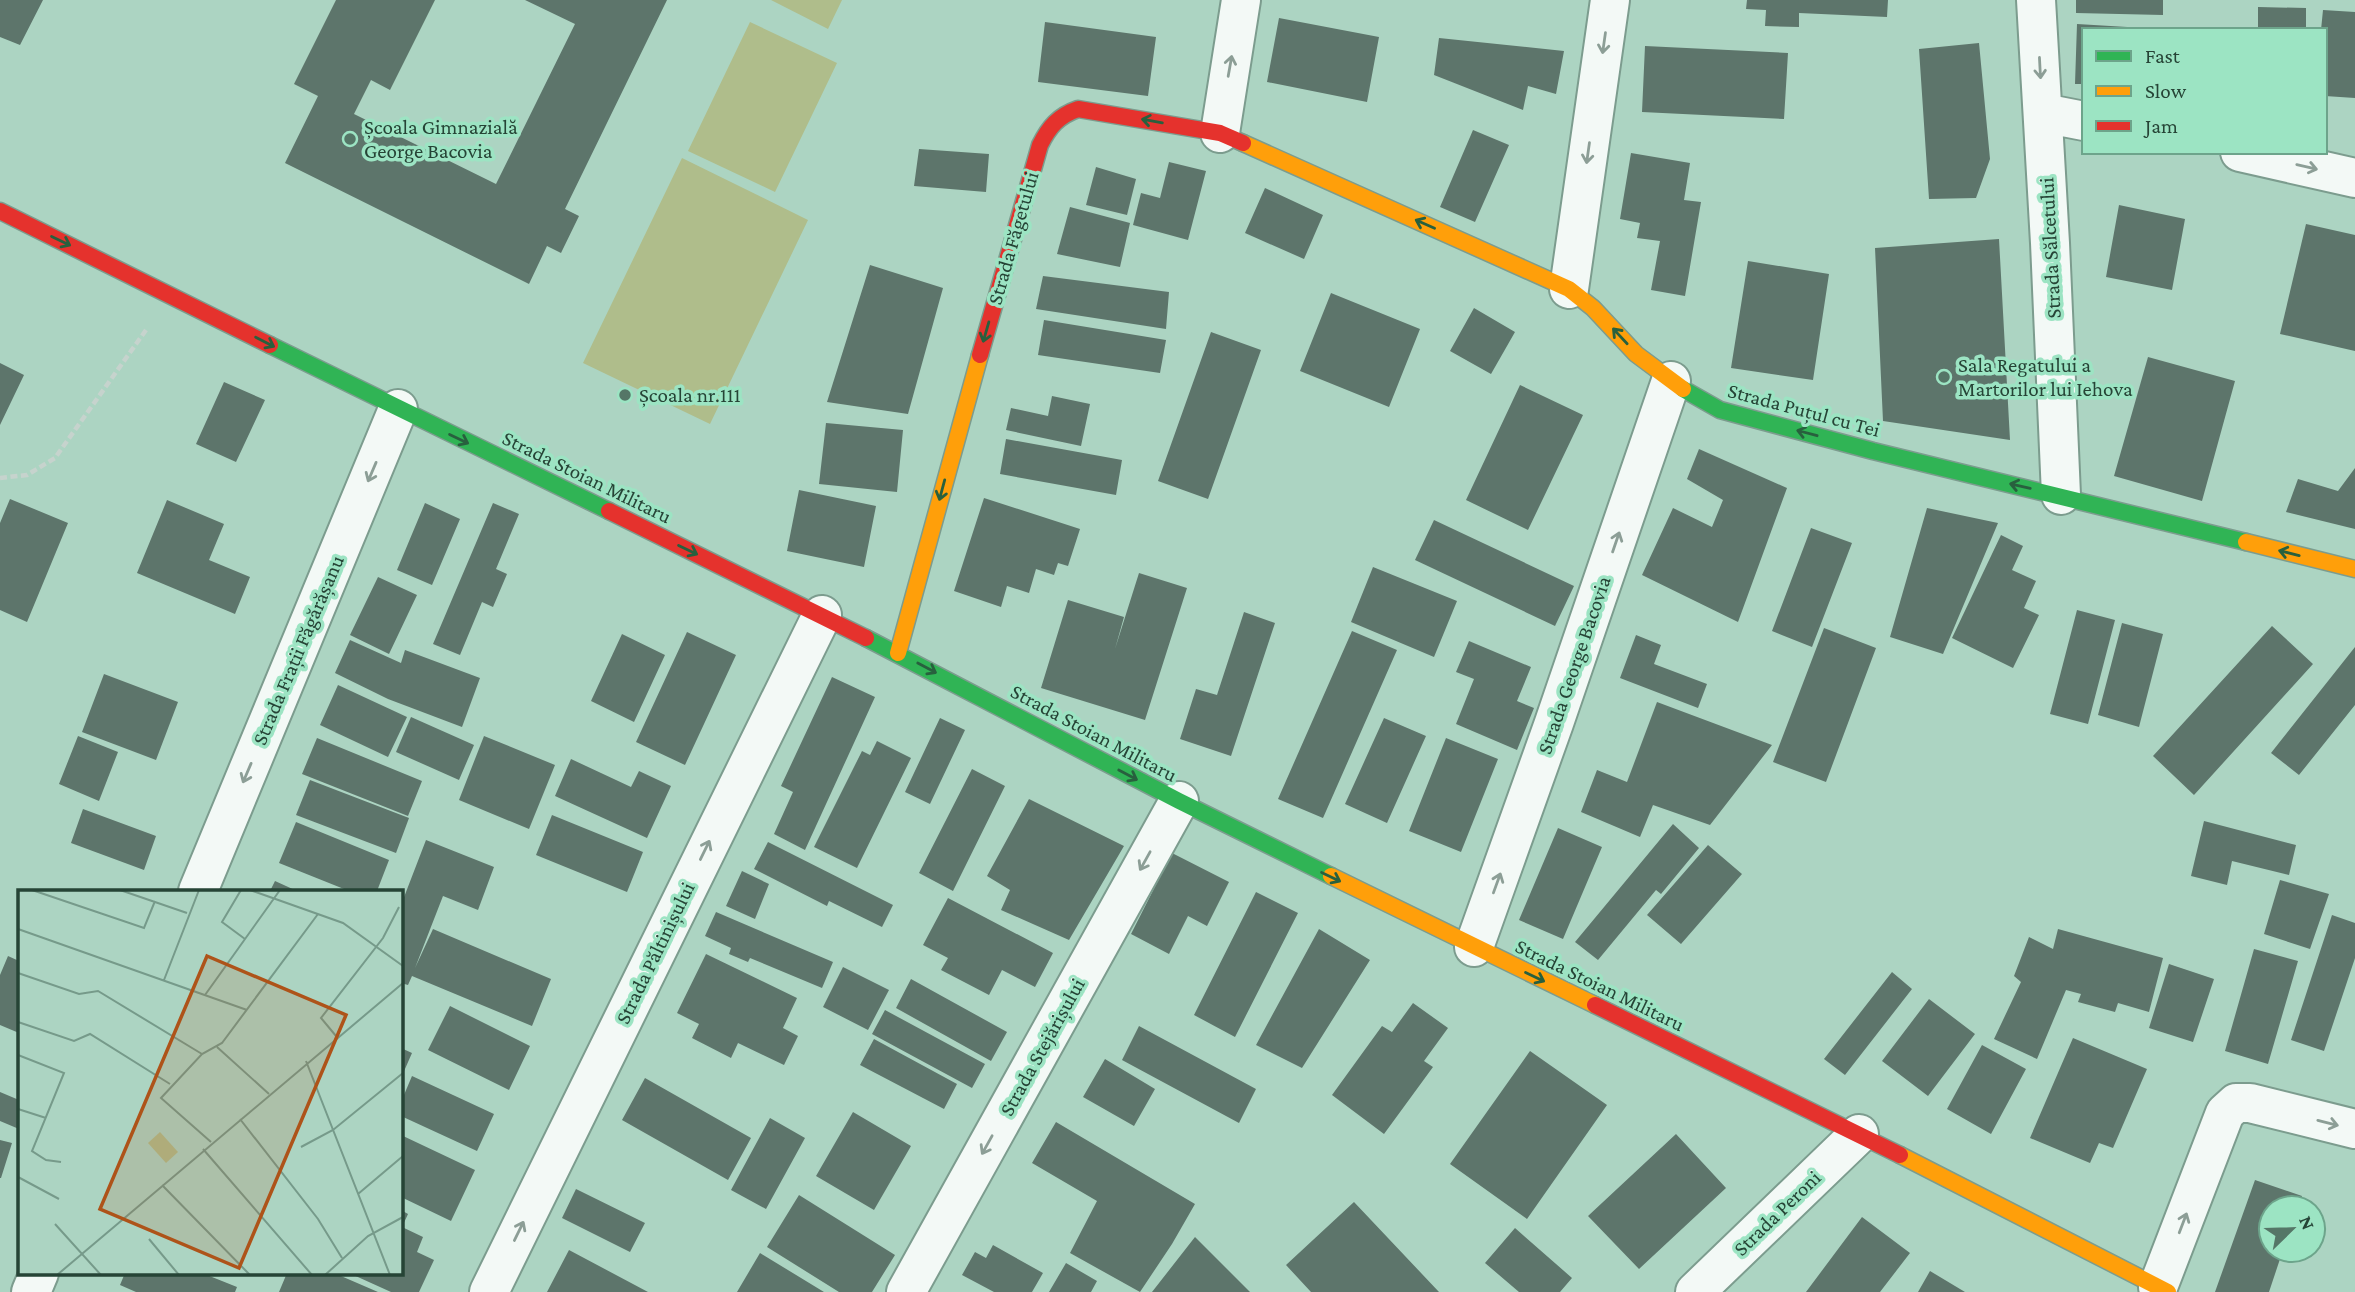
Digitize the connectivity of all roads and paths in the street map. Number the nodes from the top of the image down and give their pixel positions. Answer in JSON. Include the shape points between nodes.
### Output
{"nodes":[{"id":1,"x":1241,"y":0,"type":"edge"},
{"id":2,"x":1610,"y":0,"type":"edge"},
{"id":3,"x":2036,"y":0,"type":"edge"},
{"id":4,"x":2043,"y":113,"type":"junction"},
{"id":5,"x":2082,"y":121,"type":"edge"},
{"id":6,"x":1220,"y":133,"type":"junction"},
{"id":7,"x":2249,"y":154,"type":"edge"},
{"id":8,"x":2355,"y":178,"type":"edge"},
{"id":9,"x":0,"y":211,"type":"edge"},
{"id":10,"x":1569,"y":289,"type":"junction"},
{"id":11,"x":171,"y":295,"type":"junction"},
{"id":12,"x":1671,"y":381,"type":"junction"},
{"id":13,"x":398,"y":409,"type":"junction"},
{"id":14,"x":0,"y":478,"type":"edge"},
{"id":15,"x":2061,"y":495,"type":"junction"},
{"id":16,"x":2355,"y":569,"type":"edge"},
{"id":17,"x":822,"y":615,"type":"junction"},
{"id":18,"x":898,"y":653,"type":"junction"},
{"id":19,"x":1179,"y":801,"type":"junction"},
{"id":20,"x":198,"y":890,"type":"edge"},
{"id":21,"x":1474,"y":947,"type":"junction"},
{"id":22,"x":2355,"y":1129,"type":"edge"},
{"id":23,"x":1859,"y":1134,"type":"junction"},
{"id":24,"x":39,"y":1274,"type":"edge"},
{"id":25,"x":2163,"y":1289,"type":"edge"},
{"id":26,"x":31,"y":1292,"type":"edge"},
{"id":27,"x":489,"y":1292,"type":"edge"},
{"id":28,"x":906,"y":1292,"type":"edge"},
{"id":29,"x":1695,"y":1292,"type":"edge"}],
"edges":[{"from":6,"to":1,"type":"street","one_way":true},
{"from":2,"to":10,"type":"street","one_way":true},
{"from":3,"to":4,"type":"street","name":"Strada Sălcetului","one_way":true},
{"from":4,"to":5,"type":"street"},
{"from":4,"to":15,"type":"street","name":"Strada Sălcetului"},
{"from":10,"to":6,"type":"street","name":"Strada Puțul cu Tei","one_way":true},
{"from":6,"to":18,"type":"street","name":"Strada Făgetului","one_way":true,"via":[[1078,109],[1059,116],[1049,127],[971,385]]},
{"from":7,"to":8,"type":"street","one_way":true},
{"from":9,"to":11,"type":"street","name":"Strada Stoian Militaru","one_way":true},
{"from":12,"to":10,"type":"street","name":"Strada Puțul cu Tei","one_way":true},
{"from":11,"to":13,"type":"street","name":"Strada Stoian Militaru","one_way":true},
{"from":11,"to":14,"type":"path","via":[[55,458],[27,475]]},
{"from":15,"to":12,"type":"street","name":"Strada Puțul cu Tei","one_way":true,"via":[[1720,410]]},
{"from":21,"to":12,"type":"street","name":"Strada George Bacovia","one_way":true},
{"from":13,"to":17,"type":"street","name":"Strada Stoian Militaru","one_way":true},
{"from":13,"to":20,"type":"street","name":"Strada Frații Făgărășanu","one_way":true},
{"from":16,"to":15,"type":"street","name":"Strada Puțul cu Tei","one_way":true},
{"from":17,"to":18,"type":"street","name":"Strada Stoian Militaru"},
{"from":27,"to":17,"type":"street","name":"Strada Păltinișului","one_way":true},
{"from":18,"to":19,"type":"street","name":"Strada Stoian Militaru","one_way":true},
{"from":19,"to":21,"type":"street","name":"Strada Stoian Militaru","one_way":true},
{"from":19,"to":28,"type":"street","name":"Strada Stejărișului","one_way":true},
{"from":21,"to":23,"type":"street","name":"Strada Stoian Militaru","one_way":true},
{"from":25,"to":22,"type":"street","one_way":true,"via":[[2225,1113],[2236,1103]]},
{"from":23,"to":25,"type":"street","name":"Strada Stoian Militaru"},
{"from":23,"to":29,"type":"street","name":"Strada Peroni"},
{"from":24,"to":26,"type":"street"}]}
